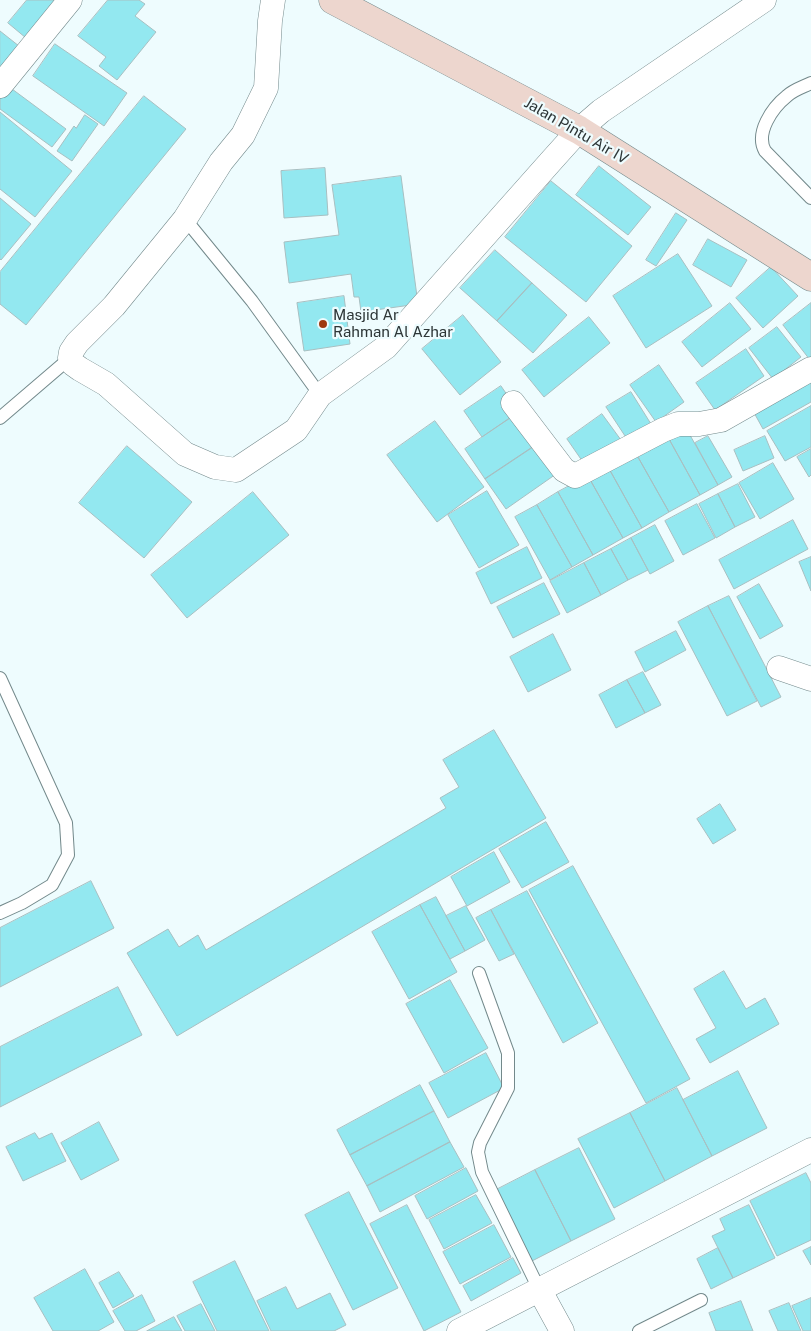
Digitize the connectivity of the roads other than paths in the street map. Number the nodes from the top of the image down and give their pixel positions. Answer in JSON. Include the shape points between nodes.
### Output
{"nodes":[{"id":1,"x":70,"y":0,"type":"edge"},
{"id":2,"x":273,"y":0,"type":"edge"},
{"id":3,"x":333,"y":0,"type":"edge"},
{"id":4,"x":764,"y":0,"type":"edge"},
{"id":5,"x":811,"y":83,"type":"edge"},
{"id":6,"x":0,"y":86,"type":"edge"},
{"id":7,"x":579,"y":130,"type":"junction"},
{"id":8,"x":811,"y":198,"type":"edge"},
{"id":9,"x":185,"y":219,"type":"junction"},
{"id":10,"x":811,"y":276,"type":"edge"},
{"id":11,"x":70,"y":358,"type":"junction"},
{"id":12,"x":811,"y":369,"type":"edge"},
{"id":13,"x":320,"y":396,"type":"junction"},
{"id":14,"x":513,"y":403,"type":"dead end"},
{"id":15,"x":0,"y":418,"type":"edge"},
{"id":16,"x":779,"y":668,"type":"dead end"},
{"id":17,"x":0,"y":678,"type":"edge"},
{"id":18,"x":811,"y":679,"type":"edge"},
{"id":19,"x":0,"y":912,"type":"edge"},
{"id":20,"x":478,"y":973,"type":"dead end"},
{"id":21,"x":811,"y":1150,"type":"edge"},
{"id":22,"x":540,"y":1289,"type":"junction"},
{"id":23,"x":701,"y":1300,"type":"dead end"},
{"id":24,"x":460,"y":1331,"type":"edge"},
{"id":25,"x":562,"y":1331,"type":"edge"},
{"id":26,"x":639,"y":1331,"type":"edge"}],
"edges":[{"from":1,"to":6,"type":"street"},
{"from":2,"to":9,"type":"street","via":[[266,88],[243,135],[221,162]]},
{"from":3,"to":7,"type":"main road","name":"Jalan Pintu Air IV"},
{"from":4,"to":7,"type":"street","via":[[600,111]]},
{"from":5,"to":8,"type":"lane","via":[[787,95],[776,107],[766,124],[762,141],[765,151]]},
{"from":7,"to":10,"type":"main road","name":"Jalan Pintu Air IV"},
{"from":7,"to":13,"type":"street","via":[[386,346]]},
{"from":9,"to":11,"type":"street","via":[[114,306],[77,342]]},
{"from":9,"to":13,"type":"lane","via":[[252,301]]},
{"from":11,"to":13,"type":"street","via":[[73,364],[106,384],[185,454],[215,467],[236,470],[296,430]]},
{"from":11,"to":15,"type":"lane"},
{"from":12,"to":14,"type":"street","via":[[721,420],[678,424],[654,433],[575,476],[564,470]]},
{"from":16,"to":18,"type":"street"},
{"from":17,"to":19,"type":"lane","via":[[66,822],[68,855],[52,885]]},
{"from":20,"to":22,"type":"lane","via":[[508,1053],[508,1088],[478,1152],[482,1172]]},
{"from":21,"to":22,"type":"street"},
{"from":22,"to":24,"type":"street"},
{"from":22,"to":25,"type":"street"},
{"from":23,"to":26,"type":"lane"}]}
